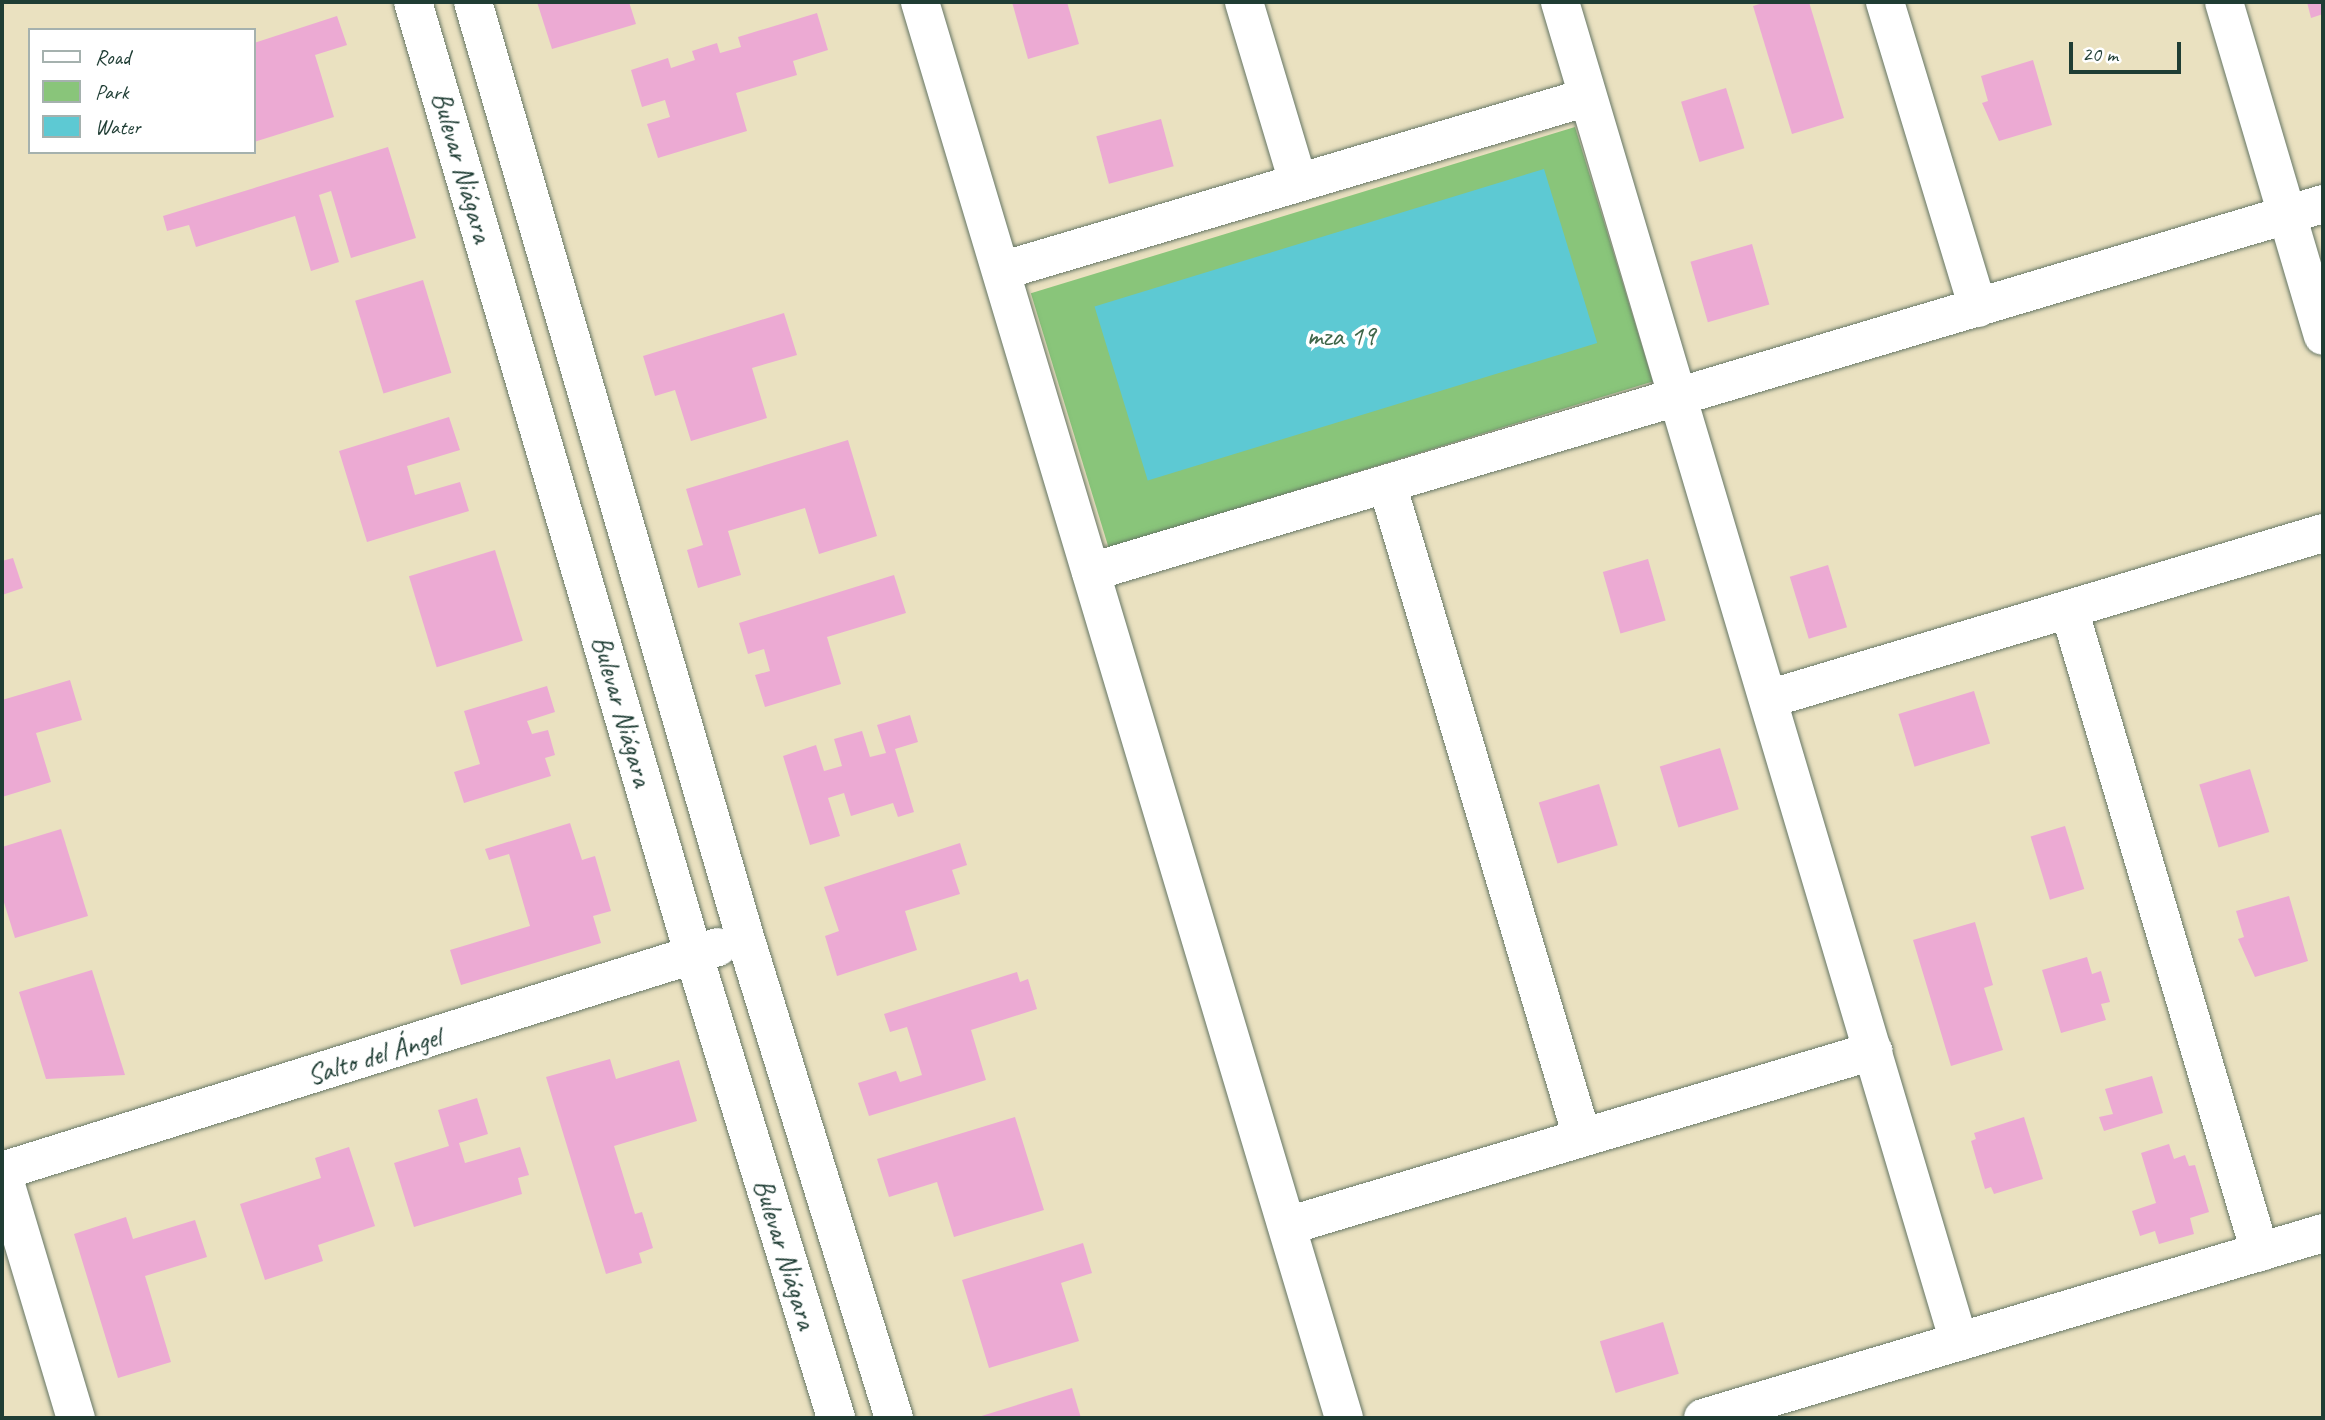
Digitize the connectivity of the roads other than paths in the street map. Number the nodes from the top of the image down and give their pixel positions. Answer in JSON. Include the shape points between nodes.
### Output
{"nodes":[{"id":1,"x":414,"y":2,"type":"edge"},
{"id":2,"x":473,"y":2,"type":"edge"},
{"id":3,"x":920,"y":2,"type":"edge"},
{"id":4,"x":1244,"y":2,"type":"edge"},
{"id":5,"x":1560,"y":2,"type":"edge"},
{"id":6,"x":1885,"y":2,"type":"edge"},
{"id":7,"x":2224,"y":2,"type":"edge"},
{"id":8,"x":1588,"y":97,"type":"junction"},
{"id":9,"x":1298,"y":182,"type":"junction"},
{"id":10,"x":2323,"y":204,"type":"edge"},
{"id":11,"x":2287,"y":215,"type":"junction"},
{"id":12,"x":1000,"y":271,"type":"junction"},
{"id":13,"x":1978,"y":308,"type":"junction"},
{"id":14,"x":2323,"y":336,"type":"edge"},
{"id":15,"x":1678,"y":397,"type":"junction"},
{"id":16,"x":1387,"y":484,"type":"junction"},
{"id":17,"x":2323,"y":533,"type":"edge"},
{"id":18,"x":1091,"y":572,"type":"junction"},
{"id":19,"x":2069,"y":609,"type":"junction"},
{"id":20,"x":1768,"y":699,"type":"junction"},
{"id":21,"x":745,"y":937,"type":"junction"},
{"id":22,"x":694,"y":956,"type":"junction"},
{"id":23,"x":1873,"y":1051,"type":"junction"},
{"id":24,"x":1582,"y":1137,"type":"junction"},
{"id":25,"x":2,"y":1172,"type":"edge"},
{"id":26,"x":1287,"y":1226,"type":"junction"},
{"id":27,"x":2323,"y":1233,"type":"edge"},
{"id":28,"x":2260,"y":1252,"type":"junction"},
{"id":29,"x":1959,"y":1342,"type":"junction"},
{"id":30,"x":76,"y":1418,"type":"edge"},
{"id":31,"x":836,"y":1418,"type":"edge"},
{"id":32,"x":894,"y":1418,"type":"edge"},
{"id":33,"x":1344,"y":1418,"type":"edge"},
{"id":34,"x":1703,"y":1418,"type":"edge"}],
"edges":[{"from":1,"to":22,"type":"street","name":"Bulevar Niágara"},
{"from":2,"to":21,"type":"street","name":"Bulevar Niágara"},
{"from":3,"to":12,"type":"street"},
{"from":4,"to":9,"type":"street"},
{"from":5,"to":8,"type":"street"},
{"from":6,"to":13,"type":"street"},
{"from":7,"to":11,"type":"street"},
{"from":8,"to":9,"type":"street"},
{"from":8,"to":15,"type":"street"},
{"from":9,"to":12,"type":"street"},
{"from":10,"to":11,"type":"street"},
{"from":11,"to":13,"type":"street"},
{"from":11,"to":14,"type":"street"},
{"from":12,"to":18,"type":"street"},
{"from":13,"to":15,"type":"street"},
{"from":15,"to":16,"type":"street"},
{"from":15,"to":20,"type":"street"},
{"from":16,"to":18,"type":"street"},
{"from":16,"to":24,"type":"street"},
{"from":17,"to":19,"type":"street"},
{"from":18,"to":26,"type":"street"},
{"from":19,"to":20,"type":"street"},
{"from":19,"to":28,"type":"street"},
{"from":20,"to":23,"type":"street"},
{"from":21,"to":22,"type":"street","name":"Salto del Ángel"},
{"from":21,"to":32,"type":"street","name":"Bulevar Niágara"},
{"from":22,"to":25,"type":"street","name":"Salto del Ángel"},
{"from":22,"to":31,"type":"street","name":"Bulevar Niágara"},
{"from":23,"to":24,"type":"street"},
{"from":23,"to":29,"type":"street"},
{"from":24,"to":26,"type":"street"},
{"from":25,"to":30,"type":"street"},
{"from":26,"to":33,"type":"street"},
{"from":27,"to":28,"type":"street"},
{"from":28,"to":29,"type":"street"},
{"from":29,"to":34,"type":"street"}]}
